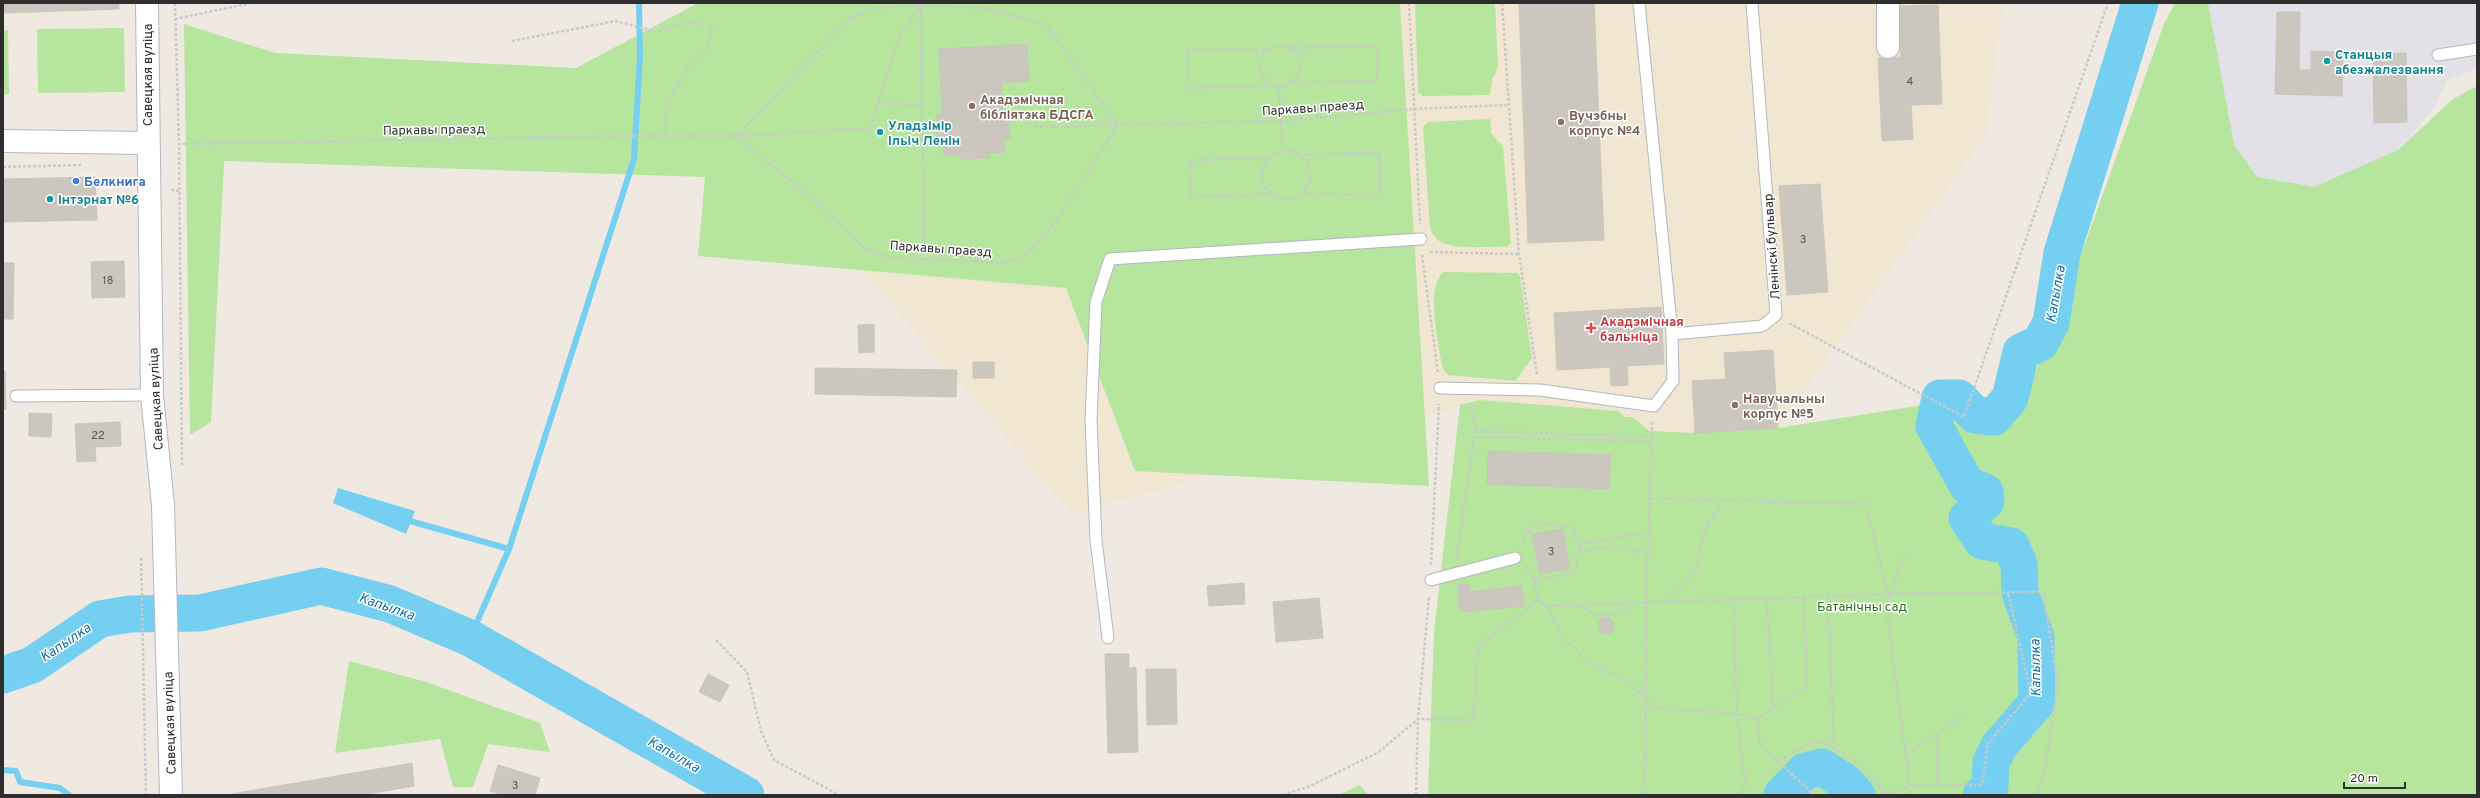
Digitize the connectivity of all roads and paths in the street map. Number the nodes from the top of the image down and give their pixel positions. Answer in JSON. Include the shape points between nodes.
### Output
{"nodes":[{"id":1,"x":147,"y":3,"type":"edge"},
{"id":2,"x":175,"y":3,"type":"edge"},
{"id":3,"x":251,"y":3,"type":"edge"},
{"id":4,"x":919,"y":3,"type":"edge"},
{"id":5,"x":926,"y":3,"type":"edge"},
{"id":6,"x":1409,"y":3,"type":"edge"},
{"id":7,"x":1502,"y":3,"type":"edge"},
{"id":8,"x":1639,"y":3,"type":"edge"},
{"id":9,"x":1752,"y":3,"type":"edge"},
{"id":10,"x":1888,"y":3,"type":"edge"},
{"id":11,"x":2108,"y":3,"type":"edge"},
{"id":12,"x":921,"y":6,"type":"junction"},
{"id":13,"x":175,"y":19,"type":"junction"},
{"id":14,"x":512,"y":41,"type":"dead end"},
{"id":15,"x":1888,"y":47,"type":"dead end"},
{"id":16,"x":1288,"y":48,"type":"junction"},
{"id":17,"x":2477,"y":49,"type":"edge"},
{"id":18,"x":1269,"y":50,"type":"junction"},
{"id":19,"x":2438,"y":55,"type":"dead end"},
{"id":20,"x":1292,"y":82,"type":"junction"},
{"id":21,"x":1273,"y":85,"type":"junction"},
{"id":22,"x":1280,"y":86,"type":"junction"},
{"id":23,"x":879,"y":103,"type":"junction"},
{"id":24,"x":1508,"y":105,"type":"junction"},
{"id":25,"x":922,"y":106,"type":"junction"},
{"id":26,"x":1413,"y":109,"type":"junction"},
{"id":27,"x":1282,"y":121,"type":"junction"},
{"id":28,"x":1118,"y":125,"type":"junction"},
{"id":29,"x":1035,"y":127,"type":"dead end"},
{"id":30,"x":665,"y":135,"type":"junction"},
{"id":31,"x":737,"y":136,"type":"junction"},
{"id":32,"x":3,"y":141,"type":"edge"},
{"id":33,"x":147,"y":143,"type":"junction"},
{"id":34,"x":179,"y":144,"type":"junction"},
{"id":35,"x":1283,"y":151,"type":"junction"},
{"id":36,"x":1299,"y":155,"type":"junction"},
{"id":37,"x":1268,"y":158,"type":"junction"},
{"id":38,"x":88,"y":165,"type":"dead end"},
{"id":39,"x":3,"y":167,"type":"edge"},
{"id":40,"x":1271,"y":194,"type":"junction"},
{"id":41,"x":1300,"y":194,"type":"junction"},
{"id":42,"x":1421,"y":239,"type":"joint"},
{"id":43,"x":1519,"y":254,"type":"junction"},
{"id":44,"x":924,"y":259,"type":"junction"},
{"id":45,"x":1776,"y":315,"type":"junction"},
{"id":46,"x":1672,"y":334,"type":"junction"},
{"id":47,"x":1440,"y":388,"type":"joint"},
{"id":48,"x":1470,"y":389,"type":"junction"},
{"id":49,"x":1540,"y":390,"type":"junction"},
{"id":50,"x":152,"y":395,"type":"junction"},
{"id":51,"x":16,"y":396,"type":"dead end"},
{"id":52,"x":1654,"y":406,"type":"junction"},
{"id":53,"x":1475,"y":431,"type":"junction"},
{"id":54,"x":1473,"y":437,"type":"junction"},
{"id":55,"x":1650,"y":437,"type":"junction"},
{"id":56,"x":1650,"y":441,"type":"junction"},
{"id":57,"x":182,"y":473,"type":"dead end"},
{"id":58,"x":1648,"y":498,"type":"junction"},
{"id":59,"x":1722,"y":500,"type":"junction"},
{"id":60,"x":1648,"y":532,"type":"junction"},
{"id":61,"x":1580,"y":544,"type":"junction"},
{"id":62,"x":1580,"y":551,"type":"junction"},
{"id":63,"x":1904,"y":554,"type":"dead end"},
{"id":64,"x":1647,"y":555,"type":"junction"},
{"id":65,"x":1515,"y":558,"type":"junction"},
{"id":66,"x":141,"y":571,"type":"dead end"},
{"id":67,"x":1455,"y":574,"type":"junction"},
{"id":68,"x":1431,"y":580,"type":"dead end"},
{"id":69,"x":1535,"y":580,"type":"junction"},
{"id":70,"x":2008,"y":593,"type":"junction"},
{"id":71,"x":1888,"y":594,"type":"junction"},
{"id":72,"x":1828,"y":596,"type":"junction"},
{"id":73,"x":1804,"y":597,"type":"junction"},
{"id":74,"x":1767,"y":598,"type":"junction"},
{"id":75,"x":1733,"y":599,"type":"junction"},
{"id":76,"x":1537,"y":601,"type":"junction"},
{"id":77,"x":1646,"y":602,"type":"junction"},
{"id":78,"x":1667,"y":602,"type":"junction"},
{"id":79,"x":1634,"y":603,"type":"junction"},
{"id":80,"x":1581,"y":604,"type":"junction"},
{"id":81,"x":1547,"y":606,"type":"junction"},
{"id":82,"x":1108,"y":638,"type":"dead end"},
{"id":83,"x":716,"y":640,"type":"dead end"},
{"id":84,"x":1647,"y":700,"type":"junction"},
{"id":85,"x":1773,"y":710,"type":"junction"},
{"id":86,"x":1737,"y":714,"type":"junction"},
{"id":87,"x":1963,"y":716,"type":"dead end"},
{"id":88,"x":1756,"y":719,"type":"junction"},
{"id":89,"x":1938,"y":735,"type":"junction"},
{"id":90,"x":1834,"y":748,"type":"junction"},
{"id":91,"x":1906,"y":755,"type":"junction"},
{"id":92,"x":1780,"y":760,"type":"junction"},
{"id":93,"x":1910,"y":784,"type":"junction"},
{"id":94,"x":1937,"y":785,"type":"junction"},
{"id":95,"x":1910,"y":793,"type":"edge"},
{"id":96,"x":146,"y":795,"type":"edge"},
{"id":97,"x":171,"y":795,"type":"edge"},
{"id":98,"x":839,"y":795,"type":"edge"},
{"id":99,"x":1283,"y":795,"type":"edge"},
{"id":100,"x":1645,"y":795,"type":"edge"},
{"id":101,"x":1741,"y":795,"type":"edge"},
{"id":102,"x":1814,"y":795,"type":"edge"},
{"id":103,"x":2035,"y":795,"type":"edge"}],
"edges":[{"from":1,"to":33,"type":"main road","name":"Савецкая вуліца"},
{"from":2,"to":13,"type":"path"},
{"from":3,"to":13,"type":"path"},
{"from":4,"to":12,"type":"path"},
{"from":5,"to":12,"type":"path"},
{"from":6,"to":26,"type":"path"},
{"from":7,"to":24,"type":"path"},
{"from":8,"to":46,"type":"lane"},
{"from":9,"to":45,"type":"lane","name":"Ленінскі бульвар"},
{"from":10,"to":15,"type":"main road"},
{"from":11,"to":45,"type":"path","via":[[1964,417]]},
{"from":12,"to":23,"type":"path","via":[[899,36]]},
{"from":12,"to":25,"type":"path"},
{"from":12,"to":28,"type":"path","via":[[986,8],[1047,25]]},
{"from":12,"to":31,"type":"path","via":[[875,8],[849,19]]},
{"from":13,"to":34,"type":"path"},
{"from":14,"to":30,"type":"path","via":[[616,21],[657,32],[688,23],[712,25],[709,44],[688,66],[668,104]]},
{"from":16,"to":18,"type":"path","via":[[1282,46]]},
{"from":16,"to":20,"type":"path","via":[[1300,64],[1300,71]]},
{"from":16,"to":20,"type":"path","via":[[1377,46],[1377,82]]},
{"from":17,"to":19,"type":"lane"},
{"from":18,"to":21,"type":"path","via":[[1264,54],[1260,66],[1264,77]]},
{"from":18,"to":21,"type":"path","via":[[1187,50],[1189,88]]},
{"from":20,"to":22,"type":"path"},
{"from":21,"to":22,"type":"path"},
{"from":22,"to":27,"type":"path"},
{"from":23,"to":25,"type":"path"},
{"from":23,"to":31,"type":"path","via":[[871,128]]},
{"from":24,"to":26,"type":"path","name":"Паркавы праезд"},
{"from":24,"to":43,"type":"path"},
{"from":25,"to":44,"type":"path"},
{"from":26,"to":27,"type":"path","name":"Паркавы праезд"},
{"from":26,"to":42,"type":"path"},
{"from":27,"to":28,"type":"path","name":"Паркавы праезд"},
{"from":27,"to":35,"type":"path"},
{"from":28,"to":29,"type":"path"},
{"from":28,"to":44,"type":"path","name":"Паркавы праезд","via":[[1056,221],[1022,258],[1002,262]]},
{"from":30,"to":31,"type":"path","name":"Паркавы праезд"},
{"from":30,"to":34,"type":"path","name":"Паркавы праезд"},
{"from":31,"to":44,"type":"path","name":"Паркавы праезд","via":[[811,198],[866,249],[891,258]]},
{"from":32,"to":33,"type":"main road"},
{"from":33,"to":50,"type":"main road","name":"Савецкая вуліца"},
{"from":34,"to":57,"type":"path"},
{"from":35,"to":36,"type":"path"},
{"from":35,"to":37,"type":"path"},
{"from":36,"to":41,"type":"path","via":[[1305,160],[1310,175],[1305,189]]},
{"from":36,"to":41,"type":"path","via":[[1379,153],[1380,195]]},
{"from":37,"to":40,"type":"path","via":[[1262,173],[1266,188]]},
{"from":37,"to":40,"type":"path","via":[[1189,160],[1191,197]]},
{"from":38,"to":39,"type":"path"},
{"from":40,"to":41,"type":"path","via":[[1285,199]]},
{"from":42,"to":82,"type":"lane","via":[[1110,259],[1096,302],[1091,420],[1096,540]]},
{"from":43,"to":47,"type":"path","via":[[1422,252]]},
{"from":43,"to":49,"type":"path"},
{"from":45,"to":46,"type":"lane","name":"Ленінскі бульвар","via":[[1762,326]]},
{"from":46,"to":52,"type":"lane","via":[[1673,381]]},
{"from":47,"to":48,"type":"lane"},
{"from":48,"to":49,"type":"lane"},
{"from":48,"to":53,"type":"path"},
{"from":49,"to":52,"type":"lane"},
{"from":50,"to":51,"type":"lane"},
{"from":50,"to":97,"type":"main road","name":"Савецкая вуліца","via":[[163,505]]},
{"from":52,"to":55,"type":"path"},
{"from":53,"to":54,"type":"path"},
{"from":53,"to":55,"type":"path"},
{"from":54,"to":56,"type":"path"},
{"from":54,"to":67,"type":"path"},
{"from":55,"to":56,"type":"path"},
{"from":56,"to":58,"type":"path"},
{"from":58,"to":59,"type":"path"},
{"from":58,"to":60,"type":"path"},
{"from":59,"to":71,"type":"path","via":[[1866,504]]},
{"from":59,"to":78,"type":"path","via":[[1704,533],[1696,569]]},
{"from":60,"to":61,"type":"path"},
{"from":60,"to":64,"type":"path"},
{"from":61,"to":62,"type":"path"},
{"from":61,"to":65,"type":"path","via":[[1573,528],[1539,522],[1524,536],[1523,551]]},
{"from":62,"to":64,"type":"path","via":[[1617,546]]},
{"from":62,"to":69,"type":"path","via":[[1574,573]]},
{"from":63,"to":71,"type":"path"},
{"from":64,"to":77,"type":"path"},
{"from":65,"to":67,"type":"lane"},
{"from":65,"to":69,"type":"path"},
{"from":66,"to":96,"type":"path"},
{"from":67,"to":68,"type":"lane"},
{"from":69,"to":76,"type":"path"},
{"from":70,"to":71,"type":"path"},
{"from":70,"to":94,"type":"path","via":[[2031,693],[1988,743],[1982,785]]},
{"from":70,"to":103,"type":"path","via":[[2043,592],[2058,683],[2044,774]]},
{"from":71,"to":72,"type":"path"},
{"from":71,"to":91,"type":"path","via":[[1886,605]]},
{"from":72,"to":73,"type":"path"},
{"from":72,"to":90,"type":"path"},
{"from":73,"to":74,"type":"path"},
{"from":73,"to":85,"type":"path","via":[[1807,686]]},
{"from":74,"to":75,"type":"path"},
{"from":74,"to":85,"type":"path"},
{"from":75,"to":78,"type":"path"},
{"from":75,"to":86,"type":"path"},
{"from":76,"to":81,"type":"path"},
{"from":76,"to":99,"type":"path","via":[[1478,648],[1473,720],[1418,719],[1379,752],[1310,786]]},
{"from":77,"to":78,"type":"path"},
{"from":77,"to":79,"type":"path"},
{"from":77,"to":84,"type":"path"},
{"from":79,"to":80,"type":"path"},
{"from":79,"to":80,"type":"path","via":[[1618,615],[1594,615]]},
{"from":80,"to":81,"type":"path"},
{"from":81,"to":84,"type":"path","via":[[1563,637],[1588,662],[1626,680]]},
{"from":83,"to":98,"type":"path","via":[[747,672],[761,731],[774,760]]},
{"from":84,"to":86,"type":"path","via":[[1656,708]]},
{"from":84,"to":100,"type":"path"},
{"from":85,"to":88,"type":"path"},
{"from":86,"to":88,"type":"path"},
{"from":86,"to":101,"type":"path","via":[[1745,783]]},
{"from":87,"to":89,"type":"path"},
{"from":88,"to":92,"type":"path","via":[[1760,744]]},
{"from":89,"to":91,"type":"path"},
{"from":89,"to":94,"type":"path"},
{"from":90,"to":92,"type":"path","via":[[1821,742],[1801,747]]},
{"from":90,"to":93,"type":"path","via":[[1853,759],[1887,794]]},
{"from":91,"to":93,"type":"path"},
{"from":92,"to":102,"type":"path"},
{"from":93,"to":94,"type":"path"},
{"from":93,"to":95,"type":"path"}]}
